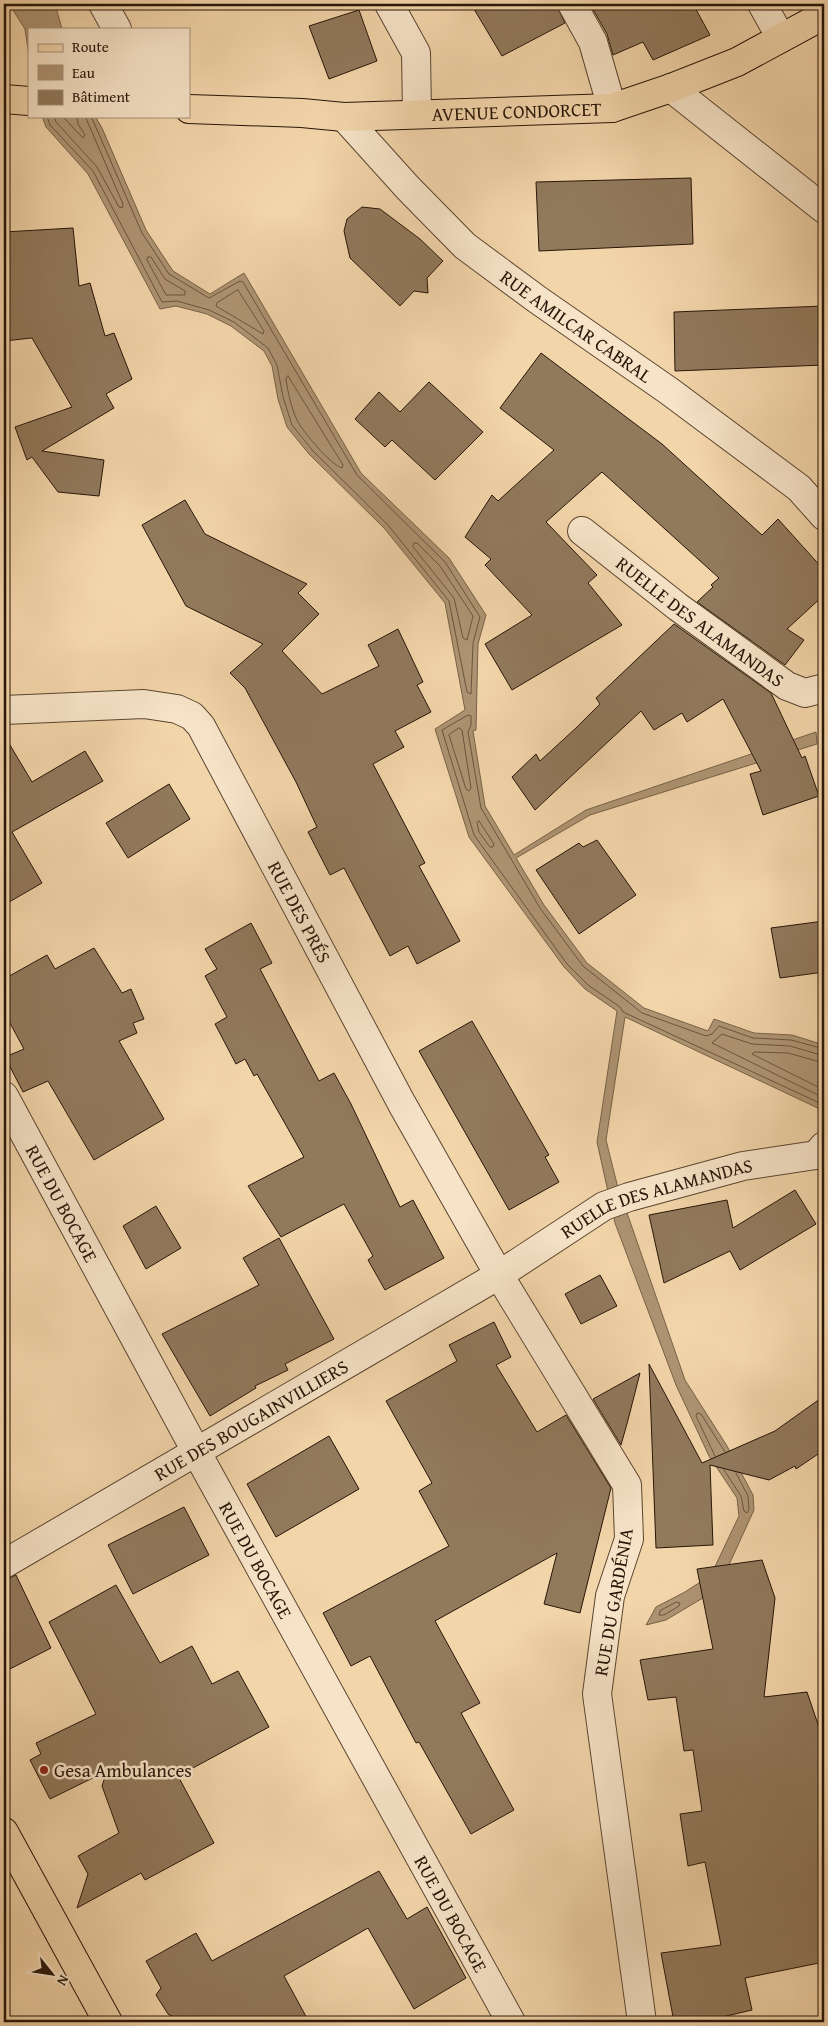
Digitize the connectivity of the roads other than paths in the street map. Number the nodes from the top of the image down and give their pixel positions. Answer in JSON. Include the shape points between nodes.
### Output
{"nodes":[{"id":1,"x":103,"y":4,"type":"edge"},
{"id":2,"x":388,"y":4,"type":"edge"},
{"id":3,"x":572,"y":4,"type":"edge"},
{"id":4,"x":762,"y":4,"type":"edge"},
{"id":5,"x":824,"y":15,"type":"edge"},
{"id":6,"x":116,"y":28,"type":"edge"},
{"id":7,"x":781,"y":38,"type":"junction"},
{"id":8,"x":672,"y":88,"type":"junction"},
{"id":9,"x":612,"y":108,"type":"junction"},
{"id":10,"x":190,"y":109,"type":"edge"},
{"id":11,"x":417,"y":113,"type":"junction"},
{"id":12,"x":344,"y":117,"type":"junction"},
{"id":13,"x":824,"y":209,"type":"edge"},
{"id":14,"x":824,"y":516,"type":"edge"},
{"id":15,"x":582,"y":531,"type":"dead end"},
{"id":16,"x":824,"y":688,"type":"edge"},
{"id":17,"x":4,"y":710,"type":"edge"},
{"id":18,"x":4,"y":1096,"type":"edge"},
{"id":19,"x":824,"y":1146,"type":"edge"},
{"id":20,"x":499,"y":1275,"type":"junction"},
{"id":21,"x":197,"y":1453,"type":"junction"},
{"id":22,"x":4,"y":1564,"type":"edge"},
{"id":23,"x":4,"y":1832,"type":"edge"},
{"id":24,"x":108,"y":2022,"type":"edge"},
{"id":25,"x":511,"y":2022,"type":"edge"},
{"id":26,"x":642,"y":2022,"type":"edge"}],
"edges":[{"from":1,"to":6,"type":"street"},
{"from":2,"to":11,"type":"street","via":[[416,53]]},
{"from":3,"to":9,"type":"street","via":[[593,42]]},
{"from":4,"to":7,"type":"street"},
{"from":5,"to":7,"type":"main road","name":"AVENUE CONDORCET"},
{"from":7,"to":8,"type":"main road","name":"AVENUE CONDORCET","via":[[737,62]]},
{"from":8,"to":9,"type":"main road","name":"AVENUE CONDORCET"},
{"from":8,"to":13,"type":"street"},
{"from":9,"to":11,"type":"main road","name":"AVENUE CONDORCET"},
{"from":10,"to":12,"type":"main road","name":"AVENUE CONDORCET"},
{"from":11,"to":12,"type":"main road","name":"AVENUE CONDORCET"},
{"from":12,"to":14,"type":"street","name":"RUE AMILCAR CABRAL","via":[[465,246],[669,390],[799,488]]},
{"from":15,"to":16,"type":"street","name":"RUELLE DES ALAMANDAS","via":[[678,607],[787,686],[805,693]]},
{"from":17,"to":20,"type":"street","name":"RUE DES PRÉS","via":[[144,704],[177,709],[192,716],[201,726],[397,1095]]},
{"from":18,"to":21,"type":"street","name":"RUE DU BOCAGE"},
{"from":19,"to":20,"type":"street","name":"RUELLE DES ALAMANDAS","via":[[816,1155],[743,1166],[616,1202]]},
{"from":20,"to":21,"type":"street","name":"RUE DES BOUGAINVILLIERS"},
{"from":20,"to":26,"type":"street","name":"RUE DU GARDÉNIA","via":[[628,1485],[629,1538],[610,1596],[597,1694]]},
{"from":21,"to":22,"type":"street","name":"RUE DES BOUGAINVILLIERS"},
{"from":21,"to":25,"type":"street","name":"RUE DU BOCAGE"},
{"from":23,"to":24,"type":"main road"}]}
